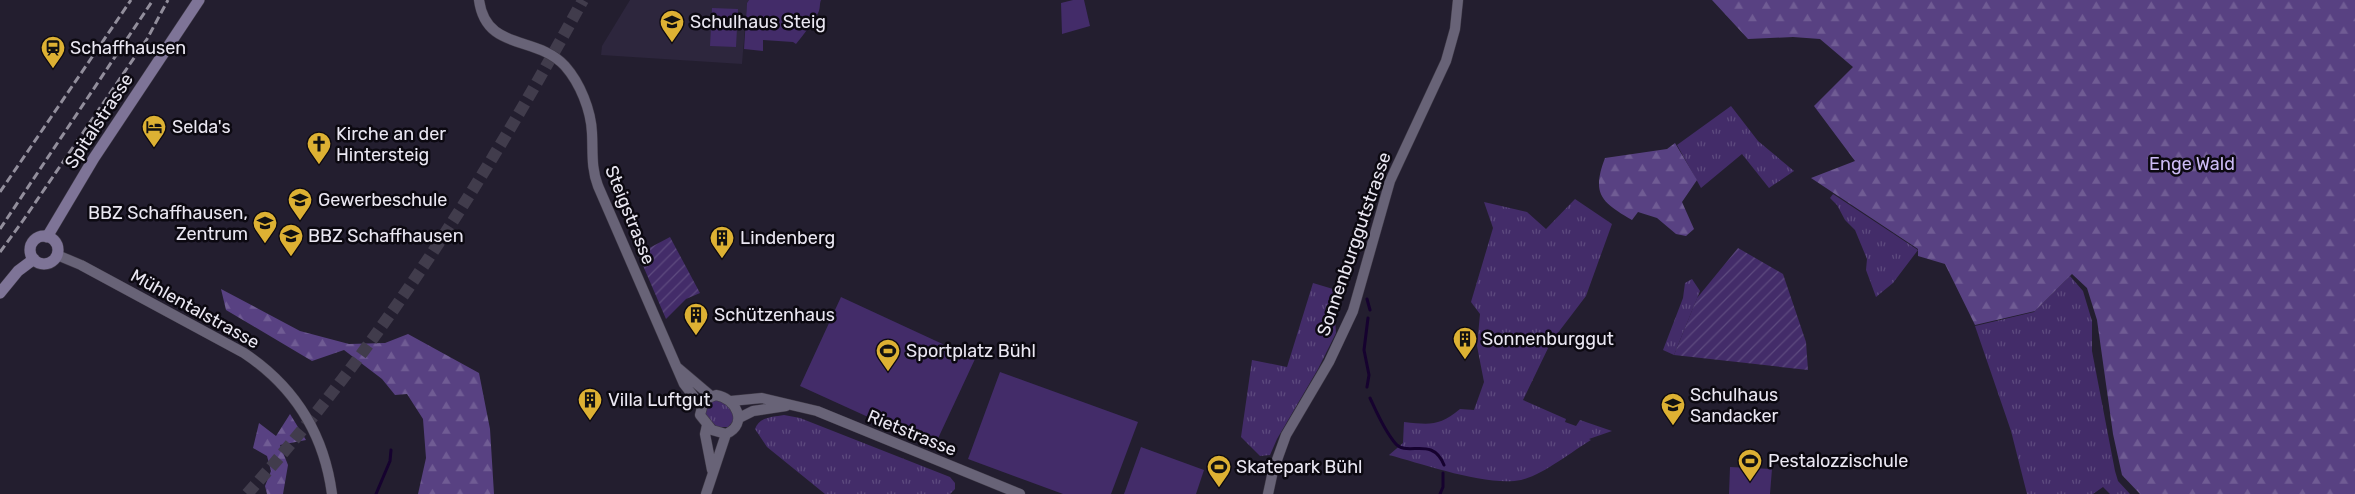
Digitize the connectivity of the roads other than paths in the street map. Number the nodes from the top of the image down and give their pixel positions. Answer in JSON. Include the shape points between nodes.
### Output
{"nodes":[{"id":1,"x":199,"y":0,"type":"edge"},
{"id":2,"x":479,"y":0,"type":"edge"},
{"id":3,"x":1458,"y":0,"type":"edge"},
{"id":4,"x":47,"y":237,"type":"junction"},
{"id":5,"x":57,"y":255,"type":"junction"},
{"id":6,"x":34,"y":259,"type":"junction"},
{"id":7,"x":0,"y":293,"type":"edge"},
{"id":8,"x":678,"y":368,"type":"junction"},
{"id":9,"x":711,"y":396,"type":"junction"},
{"id":10,"x":731,"y":401,"type":"junction"},
{"id":11,"x":791,"y":405,"type":"junction"},
{"id":12,"x":701,"y":406,"type":"junction"},
{"id":13,"x":739,"y":418,"type":"junction"},
{"id":14,"x":707,"y":425,"type":"junction"},
{"id":15,"x":726,"y":434,"type":"junction"},
{"id":16,"x":712,"y":470,"type":"junction"},
{"id":17,"x":332,"y":494,"type":"edge"},
{"id":18,"x":706,"y":494,"type":"edge"},
{"id":19,"x":1020,"y":494,"type":"edge"},
{"id":20,"x":1268,"y":494,"type":"edge"}],
"edges":[{"from":1,"to":4,"type":"main road","name":"Spitalstrasse","via":[[94,158]]},
{"from":2,"to":8,"type":"street","name":"Steigstrasse","via":[[484,21],[492,30],[560,61],[577,84],[591,122],[592,166],[598,186]]},
{"from":3,"to":20,"type":"street","name":"Sonnenburggutstrasse","via":[[1455,29],[1446,61],[1390,181],[1353,311],[1329,362],[1286,435]]},
{"from":4,"to":5,"type":"main road","via":[[56,244]]},
{"from":4,"to":6,"type":"main road","via":[[34,241],[30,250]]},
{"from":5,"to":6,"type":"main road","via":[[47,264]]},
{"from":5,"to":17,"type":"street","name":"Mühlentalstrasse","via":[[244,353],[266,370],[313,428],[327,463]]},
{"from":6,"to":7,"type":"main road","via":[[18,271]]},
{"from":8,"to":9,"type":"street","name":"Steigstrasse"},
{"from":8,"to":12,"type":"street","name":"Steigstrasse","via":[[684,384]]},
{"from":9,"to":10,"type":"street"},
{"from":9,"to":12,"type":"street"},
{"from":10,"to":11,"type":"street","name":"Rietstrasse","via":[[762,398]]},
{"from":10,"to":13,"type":"street"},
{"from":11,"to":13,"type":"street","name":"Rietstrasse","via":[[752,411]]},
{"from":11,"to":19,"type":"street","name":"Rietstrasse","via":[[817,411]]},
{"from":12,"to":14,"type":"street","via":[[700,415]]},
{"from":13,"to":15,"type":"street","via":[[736,426]]},
{"from":14,"to":15,"type":"street","via":[[718,433]]},
{"from":14,"to":16,"type":"street","via":[[705,434]]},
{"from":15,"to":16,"type":"street"},
{"from":16,"to":18,"type":"street"}]}
